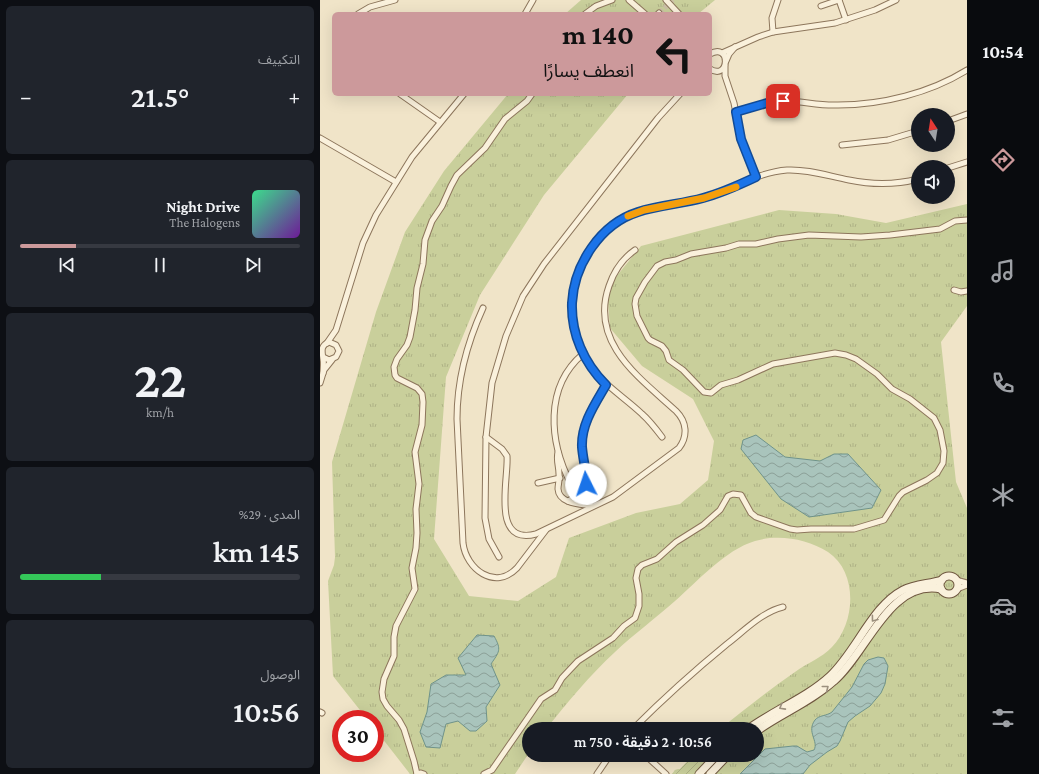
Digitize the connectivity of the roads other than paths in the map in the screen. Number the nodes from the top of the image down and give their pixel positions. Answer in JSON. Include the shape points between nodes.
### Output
{"nodes":[{"id":1,"x":395,"y":0,"type":"edge"},
{"id":2,"x":533,"y":0,"type":"edge"},
{"id":3,"x":612,"y":0,"type":"edge"},
{"id":4,"x":629,"y":0,"type":"edge"},
{"id":5,"x":666,"y":0,"type":"edge"},
{"id":6,"x":778,"y":0,"type":"edge"},
{"id":7,"x":839,"y":0,"type":"edge"},
{"id":8,"x":896,"y":0,"type":"edge"},
{"id":9,"x":820,"y":6,"type":"dead end"},
{"id":10,"x":361,"y":12,"type":"edge"},
{"id":11,"x":527,"y":12,"type":"edge"},
{"id":12,"x":588,"y":12,"type":"edge"},
{"id":13,"x":643,"y":12,"type":"edge"},
{"id":14,"x":677,"y":12,"type":"edge"},
{"id":15,"x":846,"y":20,"type":"junction"},
{"id":16,"x":773,"y":32,"type":"junction"},
{"id":17,"x":736,"y":47,"type":"junction"},
{"id":18,"x":712,"y":51,"type":"edge"},
{"id":19,"x":722,"y":53,"type":"junction"},
{"id":20,"x":726,"y":63,"type":"junction"},
{"id":21,"x":967,"y":70,"type":"edge"},
{"id":22,"x":712,"y":71,"type":"edge"},
{"id":23,"x":726,"y":79,"type":"junction"},
{"id":24,"x":403,"y":96,"type":"edge"},
{"id":25,"x":462,"y":96,"type":"edge"},
{"id":26,"x":531,"y":96,"type":"edge"},
{"id":27,"x":678,"y":96,"type":"edge"},
{"id":28,"x":736,"y":112,"type":"junction"},
{"id":29,"x":967,"y":114,"type":"edge"},
{"id":30,"x":955,"y":118,"type":"edge"},
{"id":31,"x":440,"y":122,"type":"junction"},
{"id":32,"x":911,"y":133,"type":"edge"},
{"id":33,"x":320,"y":138,"type":"edge"},
{"id":34,"x":842,"y":145,"type":"dead end"},
{"id":35,"x":967,"y":162,"type":"edge"},
{"id":36,"x":955,"y":166,"type":"edge"},
{"id":37,"x":756,"y":177,"type":"junction"},
{"id":38,"x":911,"y":181,"type":"edge"},
{"id":39,"x":396,"y":182,"type":"junction"},
{"id":40,"x":967,"y":220,"type":"edge"},
{"id":41,"x":635,"y":250,"type":"dead end"},
{"id":42,"x":954,"y":290,"type":"dead end"},
{"id":43,"x":967,"y":291,"type":"edge"},
{"id":44,"x":483,"y":308,"type":"dead end"},
{"id":45,"x":336,"y":330,"type":"junction"},
{"id":46,"x":324,"y":344,"type":"edge"},
{"id":47,"x":336,"y":345,"type":"junction"},
{"id":48,"x":583,"y":354,"type":"junction"},
{"id":49,"x":322,"y":355,"type":"edge"},
{"id":50,"x":332,"y":360,"type":"junction"},
{"id":51,"x":323,"y":373,"type":"junction"},
{"id":52,"x":320,"y":383,"type":"edge"},
{"id":53,"x":606,"y":385,"type":"junction"},
{"id":54,"x":486,"y":437,"type":"junction"},
{"id":55,"x":662,"y":437,"type":"dead end"},
{"id":56,"x":558,"y":452,"type":"junction"},
{"id":57,"x":560,"y":478,"type":"junction"},
{"id":58,"x":538,"y":483,"type":"dead end"},
{"id":59,"x":571,"y":484,"type":"dead end"},
{"id":60,"x":568,"y":502,"type":"junction"},
{"id":61,"x":592,"y":506,"type":"junction"},
{"id":62,"x":548,"y":528,"type":"junction"},
{"id":63,"x":499,"y":557,"type":"dead end"},
{"id":64,"x":942,"y":580,"type":"junction"},
{"id":65,"x":956,"y":580,"type":"junction"},
{"id":66,"x":967,"y":584,"type":"edge"},
{"id":67,"x":941,"y":589,"type":"junction"},
{"id":68,"x":957,"y":589,"type":"junction"},
{"id":69,"x":783,"y":607,"type":"dead end"},
{"id":70,"x":640,"y":722,"type":"edge"},
{"id":71,"x":758,"y":722,"type":"edge"},
{"id":72,"x":764,"y":726,"type":"edge"},
{"id":73,"x":605,"y":762,"type":"edge"},
{"id":74,"x":653,"y":762,"type":"edge"},
{"id":75,"x":710,"y":762,"type":"edge"},
{"id":76,"x":721,"y":762,"type":"edge"},
{"id":77,"x":417,"y":774,"type":"edge"},
{"id":78,"x":424,"y":774,"type":"edge"},
{"id":79,"x":484,"y":774,"type":"edge"},
{"id":80,"x":597,"y":774,"type":"edge"},
{"id":81,"x":666,"y":774,"type":"edge"},
{"id":82,"x":699,"y":774,"type":"edge"},
{"id":83,"x":710,"y":774,"type":"edge"}],
"edges":[{"from":1,"to":10,"type":"street"},
{"from":2,"to":11,"type":"street"},
{"from":3,"to":12,"type":"street"},
{"from":4,"to":13,"type":"street"},
{"from":5,"to":14,"type":"street"},
{"from":6,"to":16,"type":"street","via":[[772,18]]},
{"from":7,"to":9,"type":"street"},
{"from":7,"to":15,"type":"street"},
{"from":8,"to":15,"type":"street"},
{"from":15,"to":16,"type":"street"},
{"from":16,"to":17,"type":"street"},
{"from":17,"to":19,"type":"street"},
{"from":17,"to":20,"type":"street"},
{"from":18,"to":19,"type":"street"},
{"from":19,"to":20,"type":"street"},
{"from":20,"to":22,"type":"street","via":[[721,70]]},
{"from":20,"to":23,"type":"street"},
{"from":21,"to":28,"type":"street","via":[[930,88],[884,100],[837,106],[776,102]]},
{"from":22,"to":23,"type":"street"},
{"from":23,"to":28,"type":"street"},
{"from":24,"to":31,"type":"street"},
{"from":25,"to":31,"type":"street"},
{"from":26,"to":77,"type":"street","via":[[506,119],[485,148],[457,175],[432,221],[425,240],[410,337],[394,367],[397,378],[417,388],[422,394],[423,402],[422,425],[415,452],[419,484],[416,548],[412,568],[415,588],[396,626],[394,656],[384,679],[382,692],[384,702],[404,728]]},
{"from":27,"to":54,"type":"street","via":[[658,118],[544,264],[523,296],[494,371]]},
{"from":28,"to":37,"type":"street","via":[[741,139]]},
{"from":29,"to":30,"type":"street"},
{"from":31,"to":39,"type":"street","via":[[416,151]]},
{"from":32,"to":34,"type":"street","via":[[888,140]]},
{"from":33,"to":39,"type":"street"},
{"from":35,"to":36,"type":"street"},
{"from":37,"to":38,"type":"street","via":[[771,172],[795,170],[860,182],[882,184]]},
{"from":37,"to":48,"type":"street","via":[[724,192],[636,213],[621,220],[601,236],[578,272],[574,288],[573,322]]},
{"from":39,"to":45,"type":"street","via":[[378,209],[367,233]]},
{"from":40,"to":79,"type":"street","via":[[955,221],[940,229],[905,233],[861,236],[809,235],[756,244],[739,244],[687,255],[661,264],[654,270],[638,292],[637,316],[648,338],[662,346],[669,360],[683,370],[704,392],[711,393],[721,385],[773,364],[836,353],[846,355],[856,359],[892,389],[934,418],[940,430],[944,451],[943,463],[932,477],[903,492],[884,520],[854,529],[790,529],[756,517],[741,495],[728,496],[720,510],[703,526],[676,542],[658,559],[638,568],[636,578],[640,606],[635,618],[613,638],[572,666],[555,690],[541,699],[492,770]]},
{"from":41,"to":61,"type":"street","via":[[622,261],[610,282],[605,302],[606,327],[614,347],[626,364],[680,414],[685,424],[685,434],[682,444],[675,452],[619,493]]},
{"from":42,"to":43,"type":"street"},
{"from":44,"to":62,"type":"street","via":[[468,344],[457,400],[465,553],[472,566],[481,573],[492,578],[504,576],[517,568]]},
{"from":45,"to":46,"type":"street"},
{"from":45,"to":47,"type":"street"},
{"from":46,"to":47,"type":"street"},
{"from":46,"to":49,"type":"street"},
{"from":47,"to":50,"type":"street","via":[[338,354]]},
{"from":48,"to":53,"type":"street"},
{"from":48,"to":56,"type":"street","via":[[566,372],[558,391],[554,426]]},
{"from":49,"to":50,"type":"street"},
{"from":49,"to":51,"type":"street"},
{"from":50,"to":51,"type":"street"},
{"from":51,"to":52,"type":"street"},
{"from":53,"to":55,"type":"street","via":[[643,415]]},
{"from":53,"to":60,"type":"street","via":[[583,431],[586,484],[579,494]]},
{"from":54,"to":62,"type":"street","via":[[507,456],[504,507],[510,525],[523,535],[536,534]]},
{"from":54,"to":63,"type":"street","via":[[485,518],[490,539]]},
{"from":56,"to":57,"type":"street"},
{"from":56,"to":59,"type":"street"},
{"from":57,"to":58,"type":"street"},
{"from":57,"to":60,"type":"street","via":[[559,494]]},
{"from":60,"to":61,"type":"street"},
{"from":61,"to":62,"type":"street"},
{"from":64,"to":65,"type":"street","via":[[950,576]]},
{"from":64,"to":67,"type":"street"},
{"from":64,"to":71,"type":"street","one_way":true,"via":[[909,588],[893,597],[830,676],[808,693]]},
{"from":65,"to":66,"type":"street"},
{"from":65,"to":68,"type":"street"},
{"from":66,"to":68,"type":"street"},
{"from":67,"to":68,"type":"street","via":[[949,594]]},
{"from":72,"to":67,"type":"street","one_way":true,"via":[[806,702],[835,680],[900,599],[918,590]]},
{"from":69,"to":70,"type":"street","via":[[767,613],[734,639],[674,689]]},
{"from":73,"to":80,"type":"street"},
{"from":74,"to":81,"type":"street"},
{"from":75,"to":82,"type":"street"},
{"from":76,"to":83,"type":"street"},
{"from":77,"to":78,"type":"street"}]}
